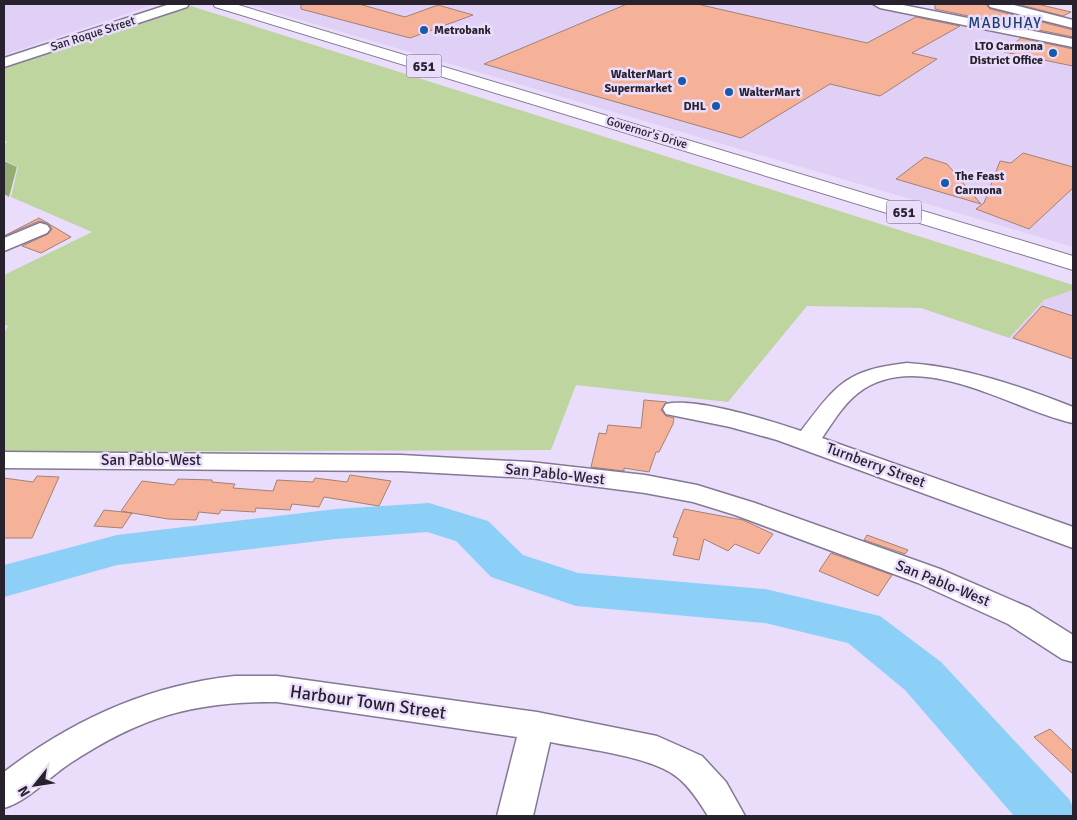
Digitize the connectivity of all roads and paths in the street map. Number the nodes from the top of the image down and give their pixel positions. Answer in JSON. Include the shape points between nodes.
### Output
{"nodes":[{"id":1,"x":182,"y":4,"type":"edge"},
{"id":2,"x":220,"y":4,"type":"edge"},
{"id":3,"x":880,"y":4,"type":"edge"},
{"id":4,"x":994,"y":4,"type":"edge"},
{"id":5,"x":1073,"y":24,"type":"edge"},
{"id":6,"x":1073,"y":43,"type":"edge"},
{"id":7,"x":4,"y":63,"type":"edge"},
{"id":8,"x":40,"y":229,"type":"dead end"},
{"id":9,"x":4,"y":246,"type":"edge"},
{"id":10,"x":1073,"y":263,"type":"edge"},
{"id":11,"x":675,"y":408,"type":"dead end"},
{"id":12,"x":1073,"y":416,"type":"edge"},
{"id":13,"x":807,"y":440,"type":"junction"},
{"id":14,"x":4,"y":460,"type":"edge"},
{"id":15,"x":1073,"y":538,"type":"edge"},
{"id":16,"x":1073,"y":650,"type":"edge"},
{"id":17,"x":537,"y":726,"type":"junction"},
{"id":18,"x":4,"y":793,"type":"edge"},
{"id":19,"x":515,"y":816,"type":"edge"},
{"id":20,"x":727,"y":816,"type":"edge"}],
"edges":[{"from":1,"to":7,"type":"street","name":"San Roque Street"},
{"from":2,"to":10,"type":"highway","name":"Governor's Drive","number":"651"},
{"from":3,"to":6,"type":"street"},
{"from":4,"to":5,"type":"street"},
{"from":8,"to":9,"type":"street"},
{"from":11,"to":13,"type":"street","name":"Turnberry Street","via":[[754,423]]},
{"from":12,"to":13,"type":"street","via":[[968,377],[898,372],[857,382],[842,394]]},
{"from":13,"to":15,"type":"street","name":"Turnberry Street"},
{"from":14,"to":16,"type":"street","name":"San Pablo-West","via":[[401,463],[530,470],[645,484],[697,494],[745,509],[929,576],[1019,616]]},
{"from":17,"to":18,"type":"street","name":"Harbour Town Street","via":[[277,689],[233,689],[183,697],[135,711],[87,733],[37,765]]},
{"from":17,"to":19,"type":"street"},
{"from":17,"to":20,"type":"street","name":"Harbour Town Street","via":[[657,750],[689,766],[713,793]]}]}
